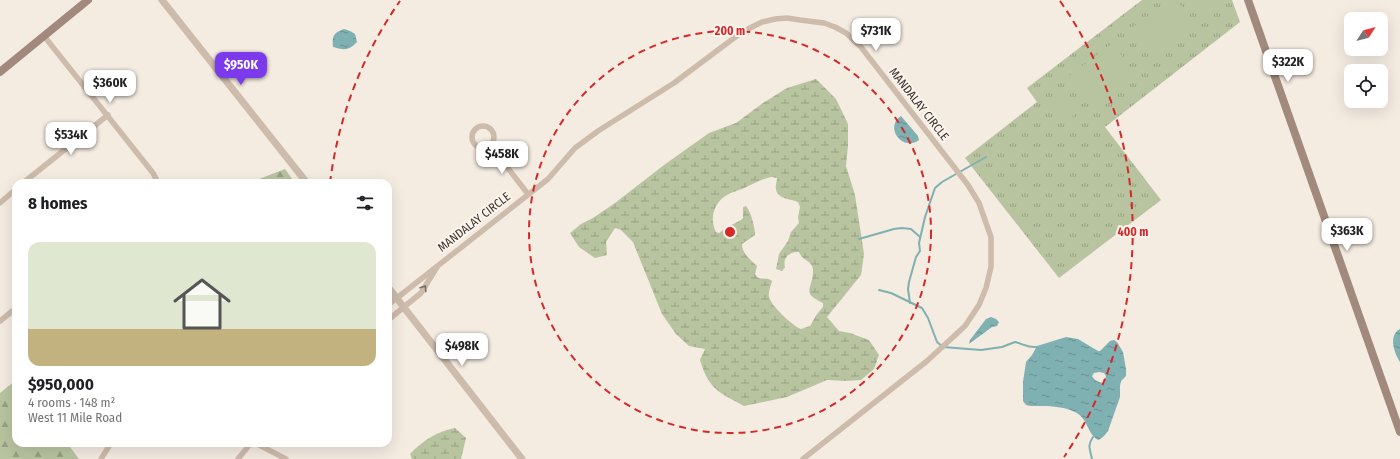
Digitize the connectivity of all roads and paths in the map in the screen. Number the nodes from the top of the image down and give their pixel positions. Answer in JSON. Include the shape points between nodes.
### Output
{"nodes":[{"id":1,"x":88,"y":0,"type":"edge"},
{"id":2,"x":162,"y":0,"type":"edge"},
{"id":3,"x":1248,"y":0,"type":"edge"},
{"id":4,"x":44,"y":36,"type":"junction"},
{"id":5,"x":0,"y":72,"type":"edge"},
{"id":6,"x":108,"y":115,"type":"junction"},
{"id":7,"x":490,"y":145,"type":"dead end"},
{"id":8,"x":28,"y":179,"type":"edge"},
{"id":9,"x":156,"y":179,"type":"edge"},
{"id":10,"x":304,"y":179,"type":"edge"},
{"id":11,"x":12,"y":192,"type":"edge"},
{"id":12,"x":528,"y":194,"type":"junction"},
{"id":13,"x":0,"y":203,"type":"edge"},
{"id":14,"x":440,"y":264,"type":"junction"},
{"id":15,"x":392,"y":292,"type":"edge"},
{"id":16,"x":396,"y":298,"type":"junction"},
{"id":17,"x":392,"y":301,"type":"edge"},
{"id":18,"x":404,"y":307,"type":"junction"},
{"id":19,"x":12,"y":311,"type":"edge"},
{"id":20,"x":392,"y":317,"type":"edge"},
{"id":21,"x":0,"y":321,"type":"edge"},
{"id":22,"x":1400,"y":432,"type":"edge"},
{"id":23,"x":109,"y":447,"type":"edge"},
{"id":24,"x":248,"y":447,"type":"edge"},
{"id":25,"x":263,"y":447,"type":"edge"},
{"id":26,"x":101,"y":459,"type":"edge"},
{"id":27,"x":238,"y":459,"type":"edge"},
{"id":28,"x":286,"y":459,"type":"edge"},
{"id":29,"x":522,"y":459,"type":"edge"},
{"id":30,"x":803,"y":459,"type":"edge"}],
"edges":[{"from":1,"to":4,"type":"main road"},
{"from":2,"to":10,"type":"street"},
{"from":3,"to":22,"type":"main road"},
{"from":4,"to":5,"type":"main road"},
{"from":4,"to":6,"type":"street"},
{"from":6,"to":8,"type":"street"},
{"from":6,"to":9,"type":"street"},
{"from":7,"to":12,"type":"street"},
{"from":11,"to":13,"type":"street"},
{"from":12,"to":14,"type":"street","name":"MANDALAY CIRCLE"},
{"from":12,"to":30,"type":"street","name":"MANDALAY CIRCLE","via":[[548,179],[575,148],[674,84],[729,40],[752,26],[787,18],[824,23],[854,39],[968,185],[979,203],[991,237],[990,267],[984,294],[965,326],[927,361]]},
{"from":14,"to":16,"type":"street","name":"MANDALAY CIRCLE"},
{"from":18,"to":14,"type":"street","one_way":true,"via":[[421,293]]},
{"from":15,"to":16,"type":"street"},
{"from":16,"to":17,"type":"street","name":"MANDALAY CIRCLE"},
{"from":16,"to":18,"type":"street"},
{"from":18,"to":20,"type":"street"},
{"from":18,"to":29,"type":"street"},
{"from":19,"to":21,"type":"street"},
{"from":23,"to":26,"type":"street"},
{"from":24,"to":27,"type":"street"},
{"from":25,"to":28,"type":"street"}]}
